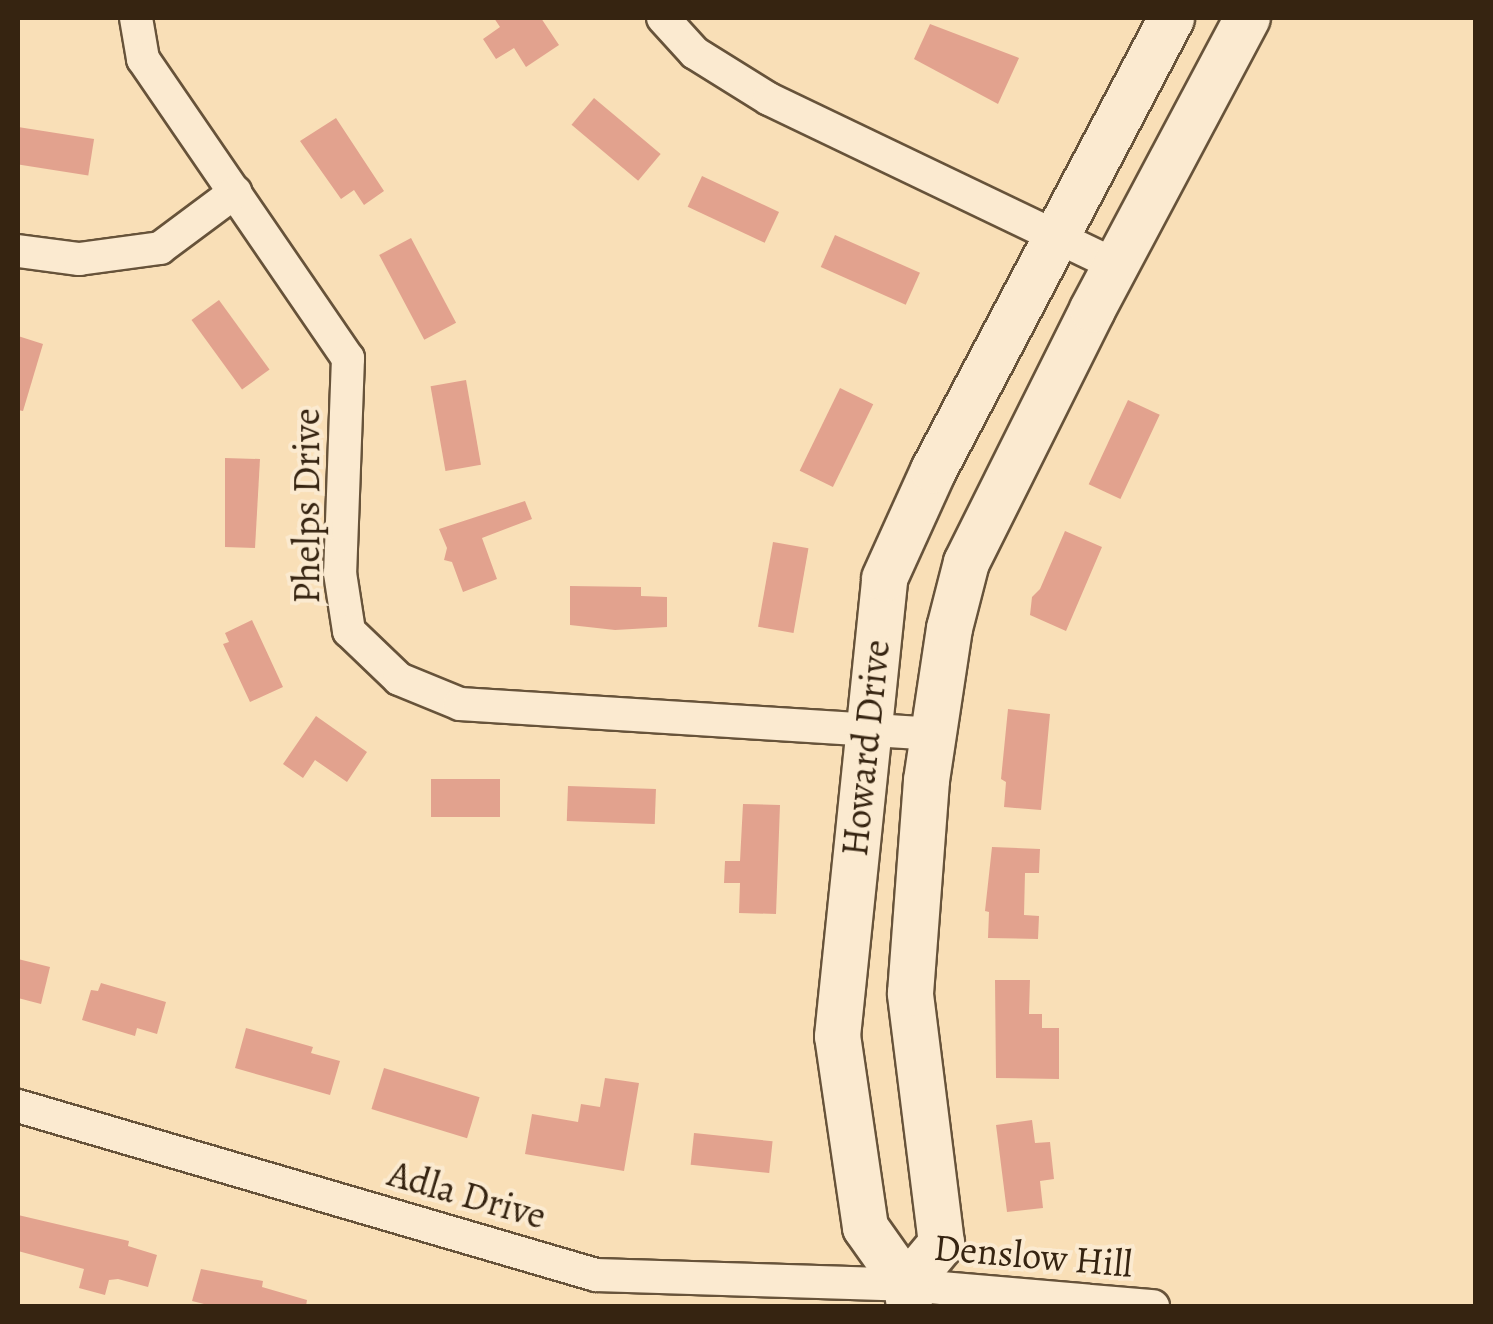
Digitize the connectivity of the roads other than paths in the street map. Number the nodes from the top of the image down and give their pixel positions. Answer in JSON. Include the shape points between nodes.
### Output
{"nodes":[{"id":1,"x":136,"y":18,"type":"edge"},
{"id":2,"x":663,"y":18,"type":"edge"},
{"id":3,"x":1171,"y":18,"type":"edge"},
{"id":4,"x":1247,"y":18,"type":"edge"},
{"id":5,"x":234,"y":192,"type":"junction"},
{"id":6,"x":1053,"y":236,"type":"junction"},
{"id":7,"x":18,"y":251,"type":"edge"},
{"id":8,"x":1116,"y":265,"type":"junction"},
{"id":9,"x":866,"y":733,"type":"junction"},
{"id":10,"x":932,"y":734,"type":"junction"},
{"id":11,"x":18,"y":1106,"type":"edge"},
{"id":12,"x":908,"y":1296,"type":"edge"},
{"id":13,"x":1153,"y":1306,"type":"edge"}],
"edges":[{"from":1,"to":5,"type":"street","name":"Phelps Drive","via":[[142,59]]},
{"from":2,"to":6,"type":"street","via":[[695,53],[770,99]]},
{"from":3,"to":6,"type":"street","name":"Howard Drive"},
{"from":4,"to":8,"type":"street","name":"Howard Drive"},
{"from":5,"to":7,"type":"street","via":[[160,248],[79,260]]},
{"from":5,"to":9,"type":"street","name":"Phelps Drive","via":[[348,358],[340,572],[349,630],[400,680],[460,704]]},
{"from":6,"to":8,"type":"street"},
{"from":6,"to":9,"type":"street","name":"Howard Drive","via":[[884,578]]},
{"from":8,"to":10,"type":"street","name":"Howard Drive","via":[[966,562]]},
{"from":9,"to":10,"type":"street","name":"Phelps Drive"},
{"from":9,"to":12,"type":"street","name":"Howard Drive","via":[[836,1036],[865,1227]]},
{"from":10,"to":12,"type":"street","name":"Howard Drive","via":[[910,993],[941,1243]]},
{"from":11,"to":12,"type":"street","name":"Adla Drive","via":[[596,1275]]},
{"from":12,"to":13,"type":"street","name":"Denslow Hill"}]}
